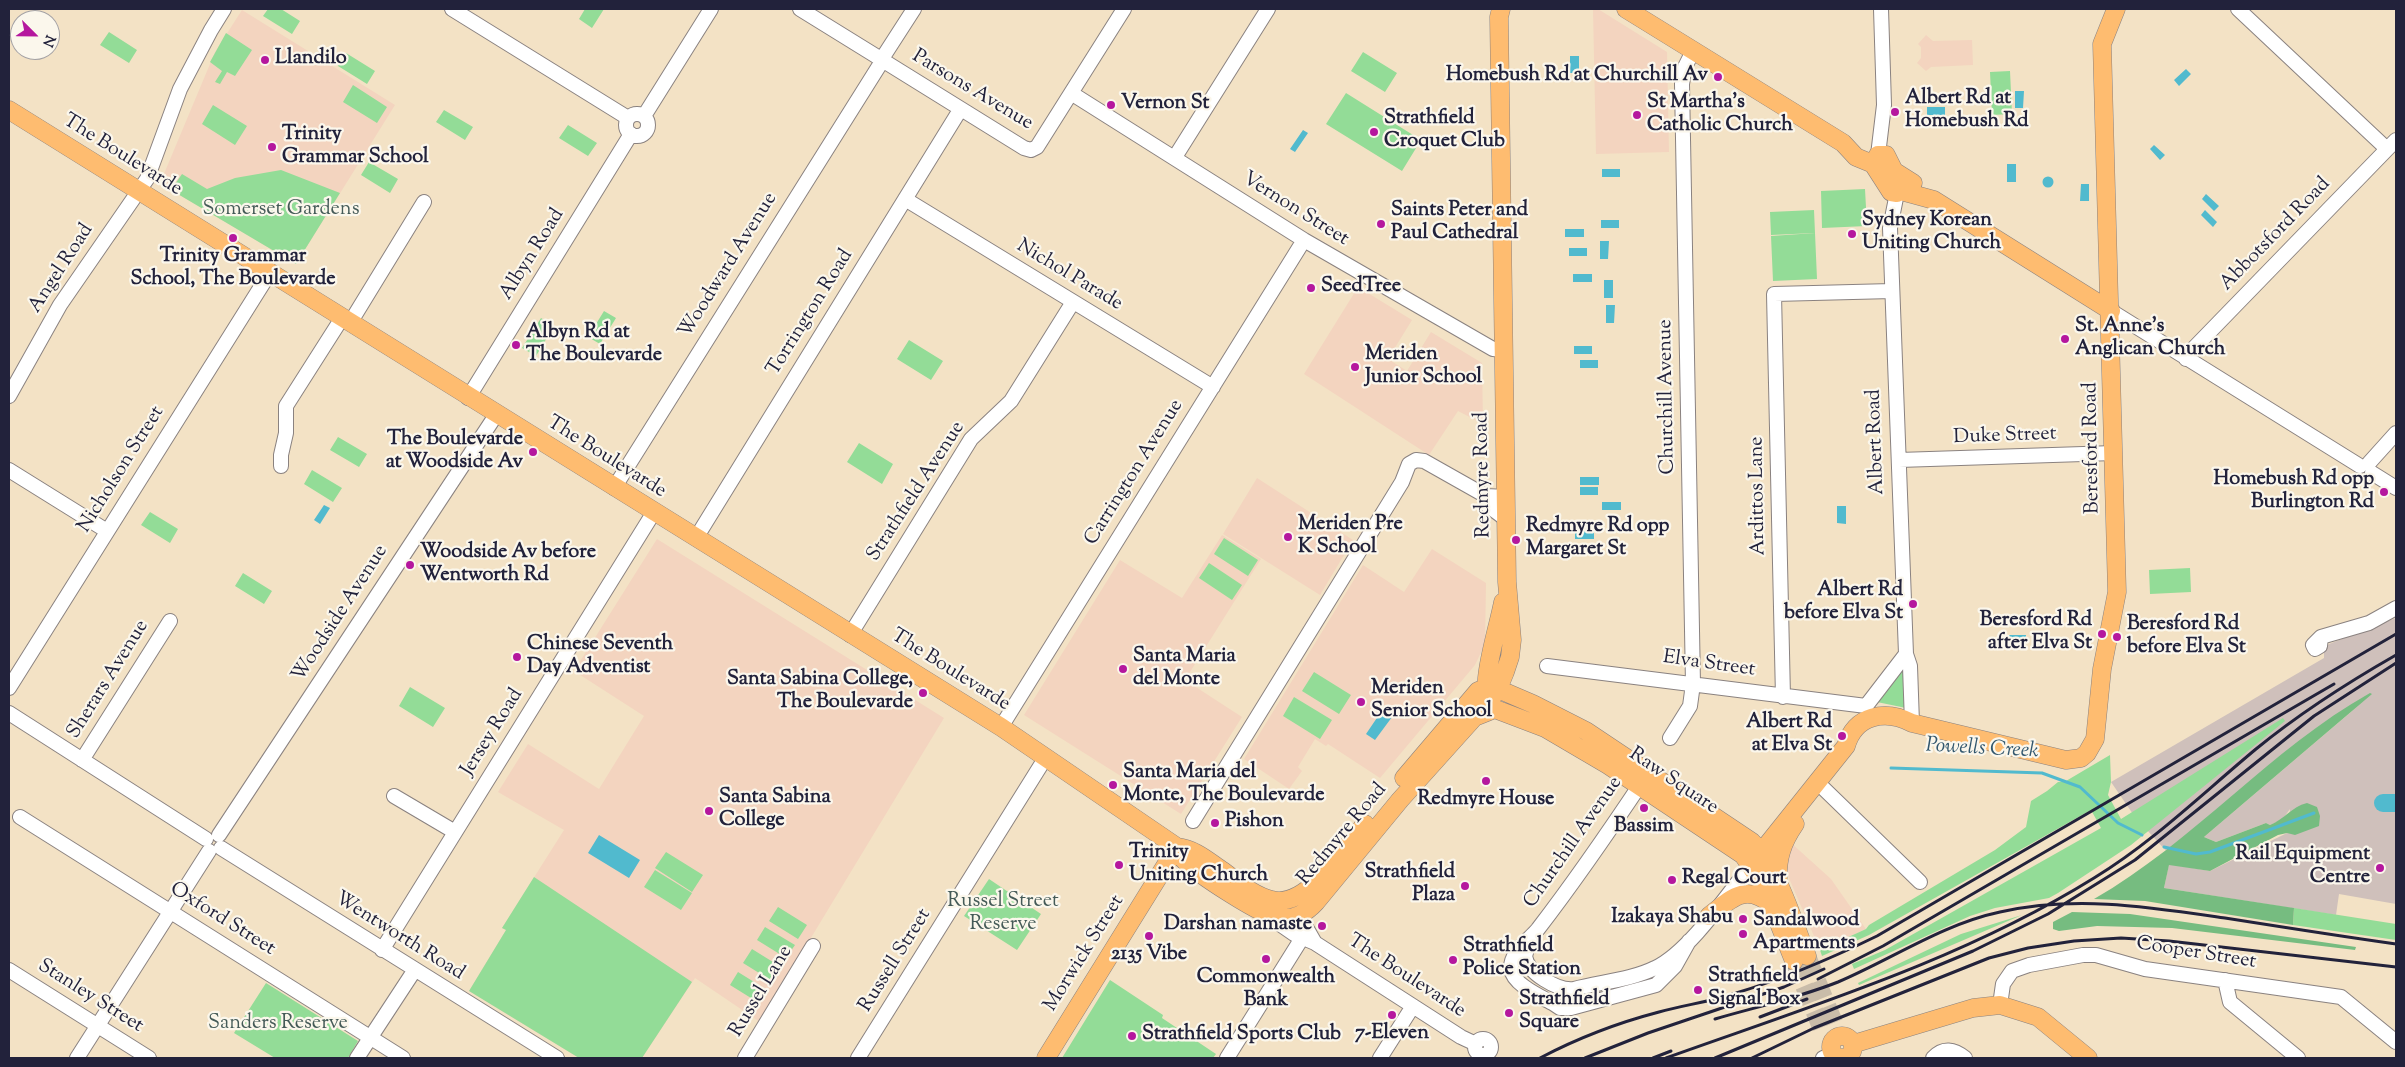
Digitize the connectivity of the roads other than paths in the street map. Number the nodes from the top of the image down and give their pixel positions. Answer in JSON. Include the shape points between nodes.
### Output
{"nodes":[{"id":1,"x":224,"y":9,"type":"edge"},
{"id":2,"x":452,"y":9,"type":"edge"},
{"id":3,"x":711,"y":9,"type":"edge"},
{"id":4,"x":800,"y":9,"type":"edge"},
{"id":5,"x":914,"y":9,"type":"edge"},
{"id":6,"x":1124,"y":9,"type":"edge"},
{"id":7,"x":1268,"y":9,"type":"edge"},
{"id":8,"x":1626,"y":9,"type":"edge"},
{"id":9,"x":1881,"y":9,"type":"edge"},
{"id":10,"x":2116,"y":9,"type":"edge"},
{"id":11,"x":2238,"y":9,"type":"edge"},
{"id":12,"x":1498,"y":12,"type":"edge"},
{"id":13,"x":469,"y":13,"type":"edge"},
{"id":14,"x":1644,"y":14,"type":"edge"},
{"id":15,"x":1693,"y":51,"type":"junction"},
{"id":16,"x":882,"y":60,"type":"junction"},
{"id":17,"x":1071,"y":93,"type":"junction"},
{"id":18,"x":9,"y":110,"type":"edge"},
{"id":19,"x":960,"y":110,"type":"junction"},
{"id":20,"x":644,"y":116,"type":"junction"},
{"id":21,"x":628,"y":118,"type":"junction"},
{"id":22,"x":632,"y":134,"type":"junction"},
{"id":23,"x":2392,"y":145,"type":"edge"},
{"id":24,"x":1175,"y":157,"type":"junction"},
{"id":25,"x":1878,"y":158,"type":"junction"},
{"id":26,"x":1897,"y":188,"type":"junction"},
{"id":27,"x":137,"y":191,"type":"junction"},
{"id":28,"x":905,"y":199,"type":"junction"},
{"id":29,"x":424,"y":202,"type":"dead end"},
{"id":30,"x":1304,"y":240,"type":"junction"},
{"id":31,"x":269,"y":274,"type":"junction"},
{"id":32,"x":1892,"y":291,"type":"junction"},
{"id":33,"x":1073,"y":302,"type":"junction"},
{"id":34,"x":2111,"y":311,"type":"junction"},
{"id":35,"x":346,"y":321,"type":"junction"},
{"id":36,"x":1503,"y":350,"type":"junction"},
{"id":37,"x":2186,"y":359,"type":"junction"},
{"id":38,"x":1214,"y":387,"type":"junction"},
{"id":39,"x":9,"y":396,"type":"edge"},
{"id":40,"x":468,"y":398,"type":"junction"},
{"id":41,"x":496,"y":415,"type":"junction"},
{"id":42,"x":2396,"y":433,"type":"edge"},
{"id":43,"x":2114,"y":454,"type":"junction"},
{"id":44,"x":1898,"y":460,"type":"junction"},
{"id":45,"x":282,"y":466,"type":"dead end"},
{"id":46,"x":2367,"y":467,"type":"junction"},
{"id":47,"x":9,"y":470,"type":"edge"},
{"id":48,"x":1402,"y":482,"type":"junction"},
{"id":49,"x":614,"y":488,"type":"junction"},
{"id":50,"x":2396,"y":488,"type":"edge"},
{"id":51,"x":1506,"y":508,"type":"junction"},
{"id":52,"x":654,"y":512,"type":"junction"},
{"id":53,"x":107,"y":531,"type":"junction"},
{"id":54,"x":696,"y":538,"type":"junction"},
{"id":55,"x":2396,"y":608,"type":"edge"},
{"id":56,"x":170,"y":621,"type":"dead end"},
{"id":57,"x":850,"y":635,"type":"junction"},
{"id":58,"x":2321,"y":638,"type":"dead end"},
{"id":59,"x":1906,"y":654,"type":"junction"},
{"id":60,"x":1547,"y":666,"type":"dead end"},
{"id":61,"x":1693,"y":684,"type":"junction"},
{"id":62,"x":9,"y":688,"type":"edge"},
{"id":63,"x":1488,"y":693,"type":"junction"},
{"id":64,"x":1783,"y":697,"type":"junction"},
{"id":65,"x":1866,"y":706,"type":"junction"},
{"id":66,"x":9,"y":713,"type":"edge"},
{"id":67,"x":1912,"y":723,"type":"junction"},
{"id":68,"x":1001,"y":727,"type":"junction"},
{"id":69,"x":1856,"y":729,"type":"junction"},
{"id":70,"x":1670,"y":738,"type":"dead end"},
{"id":71,"x":1846,"y":746,"type":"junction"},
{"id":72,"x":1046,"y":757,"type":"junction"},
{"id":73,"x":82,"y":760,"type":"junction"},
{"id":74,"x":1644,"y":779,"type":"junction"},
{"id":75,"x":1818,"y":783,"type":"junction"},
{"id":76,"x":394,"y":796,"type":"dead end"},
{"id":77,"x":1806,"y":796,"type":"junction"},
{"id":78,"x":20,"y":817,"type":"dead end"},
{"id":79,"x":1193,"y":821,"type":"dead end"},
{"id":80,"x":455,"y":832,"type":"junction"},
{"id":81,"x":214,"y":843,"type":"junction"},
{"id":82,"x":1177,"y":847,"type":"junction"},
{"id":83,"x":1761,"y":851,"type":"junction"},
{"id":84,"x":1750,"y":865,"type":"junction"},
{"id":85,"x":1920,"y":882,"type":"dead end"},
{"id":86,"x":1779,"y":888,"type":"junction"},
{"id":87,"x":1253,"y":892,"type":"junction"},
{"id":88,"x":1281,"y":902,"type":"joint"},
{"id":89,"x":1772,"y":905,"type":"junction"},
{"id":90,"x":171,"y":912,"type":"junction"},
{"id":91,"x":1266,"y":915,"type":"junction"},
{"id":92,"x":1298,"y":915,"type":"junction"},
{"id":93,"x":1709,"y":916,"type":"junction"},
{"id":94,"x":1531,"y":937,"type":"junction"},
{"id":95,"x":1308,"y":940,"type":"junction"},
{"id":96,"x":1689,"y":941,"type":"junction"},
{"id":97,"x":813,"y":946,"type":"dead end"},
{"id":98,"x":382,"y":950,"type":"junction"},
{"id":99,"x":9,"y":970,"type":"edge"},
{"id":100,"x":414,"y":971,"type":"junction"},
{"id":101,"x":2225,"y":980,"type":"junction"},
{"id":102,"x":1568,"y":990,"type":"junction"},
{"id":103,"x":2000,"y":1005,"type":"junction"},
{"id":104,"x":1413,"y":1006,"type":"junction"},
{"id":105,"x":1571,"y":1008,"type":"junction"},
{"id":106,"x":98,"y":1026,"type":"junction"},
{"id":107,"x":370,"y":1038,"type":"junction"},
{"id":108,"x":1835,"y":1042,"type":"edge"},
{"id":109,"x":2396,"y":1042,"type":"edge"},
{"id":110,"x":1476,"y":1044,"type":"dead end"},
{"id":111,"x":1959,"y":1055,"type":"edge"},
{"id":112,"x":77,"y":1058,"type":"edge"},
{"id":113,"x":149,"y":1058,"type":"edge"},
{"id":114,"x":357,"y":1058,"type":"edge"},
{"id":115,"x":403,"y":1058,"type":"edge"},
{"id":116,"x":556,"y":1058,"type":"edge"},
{"id":117,"x":745,"y":1058,"type":"edge"},
{"id":118,"x":858,"y":1058,"type":"edge"},
{"id":119,"x":1046,"y":1058,"type":"edge"},
{"id":120,"x":1227,"y":1058,"type":"edge"},
{"id":121,"x":1380,"y":1058,"type":"edge"},
{"id":122,"x":1933,"y":1058,"type":"edge"},
{"id":123,"x":2088,"y":1058,"type":"edge"},
{"id":124,"x":2298,"y":1058,"type":"edge"}],
"edges":[{"from":1,"to":27,"type":"street","name":"Angel Road","via":[[180,89],[154,163]]},
{"from":2,"to":13,"type":"street"},
{"from":3,"to":20,"type":"street"},
{"from":4,"to":16,"type":"street","name":"Parsons Avenue"},
{"from":5,"to":16,"type":"street","name":"Woodward Avenue"},
{"from":6,"to":17,"type":"street"},
{"from":7,"to":24,"type":"street"},
{"from":8,"to":14,"type":"main road"},
{"from":9,"to":25,"type":"street","via":[[1884,105],[1890,147]]},
{"from":10,"to":34,"type":"main road","name":"Beresford Road","via":[[2102,44]]},
{"from":11,"to":23,"type":"street"},
{"from":12,"to":36,"type":"main road","name":"Redmyre Road"},
{"from":13,"to":21,"type":"street"},
{"from":14,"to":15,"type":"main road"},
{"from":15,"to":25,"type":"main road","via":[[1843,143],[1856,157]]},
{"from":15,"to":61,"type":"street","name":"Churchill Avenue","via":[[1685,67],[1682,84]]},
{"from":16,"to":19,"type":"street","name":"Parsons Avenue"},
{"from":16,"to":49,"type":"street","name":"Woodward Avenue"},
{"from":17,"to":19,"type":"street","name":"Parsons Avenue","via":[[1031,150]]},
{"from":17,"to":24,"type":"street","name":"Vernon Street"},
{"from":18,"to":27,"type":"main road","name":"The Boulevarde"},
{"from":19,"to":28,"type":"street","name":"Torrington Road"},
{"from":20,"to":21,"type":"street","via":[[637,114]]},
{"from":20,"to":22,"type":"street","via":[[648,122],[647,129],[642,134]]},
{"from":21,"to":22,"type":"street","via":[[626,125]]},
{"from":22,"to":40,"type":"street","name":"Albyn Road"},
{"from":23,"to":37,"type":"street","name":"Abbotsford Road"},
{"from":24,"to":30,"type":"street","name":"Vernon Street"},
{"from":25,"to":26,"type":"main road","via":[[1881,174]]},
{"from":26,"to":32,"type":"street","name":"Albert Road","via":[[1886,224],[1890,228]]},
{"from":26,"to":34,"type":"main road","via":[[1931,193],[1934,200]]},
{"from":27,"to":31,"type":"main road","name":"The Boulevarde"},
{"from":27,"to":39,"type":"street","name":"Angel Road","via":[[60,305]]},
{"from":28,"to":33,"type":"street","name":"Nichol Parade"},
{"from":28,"to":54,"type":"street","name":"Torrington Road"},
{"from":29,"to":35,"type":"street"},
{"from":30,"to":36,"type":"street","name":"Vernon Street","via":[[1493,349]]},
{"from":30,"to":38,"type":"street","name":"Carrington Avenue"},
{"from":31,"to":35,"type":"main road","name":"The Boulevarde"},
{"from":31,"to":53,"type":"street","name":"Nicholson Street"},
{"from":32,"to":44,"type":"street","name":"Albert Road"},
{"from":32,"to":64,"type":"street","name":"Ardittos Lane","via":[[1774,294]]},
{"from":33,"to":38,"type":"street","name":"Nichol Parade"},
{"from":33,"to":57,"type":"street","name":"Strathfield Avenue","via":[[1010,401],[971,438]]},
{"from":34,"to":37,"type":"street"},
{"from":34,"to":43,"type":"main road","name":"Beresford Road"},
{"from":35,"to":40,"type":"main road","name":"The Boulevarde"},
{"from":35,"to":45,"type":"street","via":[[286,406]]},
{"from":36,"to":51,"type":"main road","name":"Redmyre Road"},
{"from":37,"to":46,"type":"street"},
{"from":38,"to":68,"type":"street","name":"Carrington Avenue"},
{"from":40,"to":41,"type":"main road","name":"The Boulevarde"},
{"from":41,"to":49,"type":"main road","name":"The Boulevarde"},
{"from":41,"to":81,"type":"street","name":"Woodside Avenue"},
{"from":42,"to":46,"type":"street"},
{"from":43,"to":44,"type":"street","name":"Duke Street"},
{"from":43,"to":67,"type":"main road","name":"Beresford Road","via":[[2117,592],[2101,676],[2097,732],[2092,747],[2081,758],[2056,759]]},
{"from":44,"to":59,"type":"street","name":"Albert Road"},
{"from":46,"to":50,"type":"street"},
{"from":47,"to":53,"type":"street"},
{"from":48,"to":51,"type":"street","via":[[1415,470],[1424,469],[1487,505]]},
{"from":48,"to":51,"type":"street","via":[[1409,464],[1420,460]]},
{"from":48,"to":79,"type":"street"},
{"from":49,"to":52,"type":"main road","name":"The Boulevarde"},
{"from":51,"to":63,"type":"main road","name":"Redmyre Road","via":[[1512,640],[1510,657]]},
{"from":52,"to":54,"type":"main road","name":"The Boulevarde"},
{"from":52,"to":80,"type":"street","name":"Jersey Road"},
{"from":53,"to":62,"type":"street","name":"Nicholson Street"},
{"from":54,"to":57,"type":"main road","name":"The Boulevarde"},
{"from":55,"to":58,"type":"street","via":[[2369,623]]},
{"from":56,"to":73,"type":"street","name":"Sherars Avenue"},
{"from":57,"to":68,"type":"main road","name":"The Boulevarde"},
{"from":59,"to":65,"type":"street"},
{"from":59,"to":67,"type":"street","name":"Albert Road","via":[[1910,666]]},
{"from":60,"to":61,"type":"street","name":"Elva Street"},
{"from":61,"to":64,"type":"street","name":"Elva Street"},
{"from":61,"to":70,"type":"street","name":"Churchill Avenue","via":[[1690,706]]},
{"from":63,"to":74,"type":"main road","name":"Raw Square","via":[[1533,704],[1586,731]]},
{"from":63,"to":88,"type":"main road","name":"Redmyre Road","via":[[1310,889]]},
{"from":63,"to":92,"type":"main road","name":"Redmyre Road","via":[[1471,720],[1316,902],[1308,911]]},
{"from":64,"to":65,"type":"street","name":"Elva Street"},
{"from":65,"to":69,"type":"main road"},
{"from":66,"to":73,"type":"street","name":"Wentworth Road"},
{"from":67,"to":69,"type":"main road","via":[[1901,717],[1878,715],[1863,721]]},
{"from":67,"to":71,"type":"main road","via":[[1880,722]]},
{"from":68,"to":72,"type":"main road","name":"The Boulevarde"},
{"from":69,"to":71,"type":"main road"},
{"from":71,"to":75,"type":"main road"},
{"from":72,"to":82,"type":"main road","name":"The Boulevarde"},
{"from":72,"to":118,"type":"street","name":"Russell Street"},
{"from":73,"to":81,"type":"street","name":"Wentworth Road"},
{"from":74,"to":83,"type":"main road","name":"Raw Square","via":[[1749,840]]},
{"from":74,"to":84,"type":"main road","name":"Raw Square","via":[[1739,852]]},
{"from":74,"to":94,"type":"street","name":"Churchill Avenue"},
{"from":75,"to":77,"type":"main road"},
{"from":75,"to":85,"type":"street"},
{"from":76,"to":80,"type":"street"},
{"from":77,"to":83,"type":"main road"},
{"from":77,"to":86,"type":"main road","via":[[1800,817],[1780,851]]},
{"from":78,"to":90,"type":"street","name":"Oxford Street"},
{"from":80,"to":98,"type":"street","name":"Jersey Road"},
{"from":81,"to":90,"type":"street","name":"Woodside Avenue"},
{"from":81,"to":98,"type":"street","name":"Wentworth Road"},
{"from":82,"to":87,"type":"main road","name":"The Boulevarde","via":[[1190,849]]},
{"from":82,"to":91,"type":"main road","name":"The Boulevarde","via":[[1184,860]]},
{"from":82,"to":119,"type":"main road","name":"Morwick Street"},
{"from":83,"to":84,"type":"main road"},
{"from":83,"to":86,"type":"main road","name":"Raw Square"},
{"from":84,"to":89,"type":"main road","name":"Raw Square"},
{"from":84,"to":93,"type":"street"},
{"from":86,"to":89,"type":"main road","name":"Raw Square","via":[[1800,959]]},
{"from":87,"to":88,"type":"main road","name":"The Boulevarde"},
{"from":87,"to":92,"type":"main road","via":[[1263,902],[1291,908]]},
{"from":89,"to":93,"type":"main road","via":[[1758,894],[1747,893],[1725,903]]},
{"from":90,"to":106,"type":"street","name":"Woodside Avenue"},
{"from":90,"to":107,"type":"street","name":"Oxford Street"},
{"from":91,"to":92,"type":"main road","via":[[1283,918]]},
{"from":91,"to":95,"type":"street","name":"The Boulevarde"},
{"from":92,"to":95,"type":"street","name":"The Boulevarde"},
{"from":93,"to":96,"type":"street"},
{"from":94,"to":102,"type":"street","via":[[1524,956],[1529,967]]},
{"from":94,"to":105,"type":"street","via":[[1512,960],[1514,977],[1560,1008]]},
{"from":95,"to":104,"type":"street","name":"The Boulevarde"},
{"from":95,"to":120,"type":"street"},
{"from":96,"to":102,"type":"street","via":[[1668,961],[1653,969]]},
{"from":96,"to":105,"type":"street","via":[[1675,966],[1656,985]]},
{"from":97,"to":117,"type":"street","name":"Russel Lane"},
{"from":98,"to":100,"type":"street","name":"Wentworth Road"},
{"from":99,"to":106,"type":"street","name":"Stanley Street"},
{"from":100,"to":107,"type":"street"},
{"from":100,"to":116,"type":"street","name":"Wentworth Road"},
{"from":101,"to":103,"type":"street","name":"Cooper Street","via":[[2144,969],[2096,955],[2083,955],[2012,971],[2003,984]]},
{"from":101,"to":109,"type":"street","name":"Cooper Street","via":[[2341,996]]},
{"from":101,"to":124,"type":"street","via":[[2230,1002]]},
{"from":102,"to":105,"type":"street"},
{"from":103,"to":108,"type":"main road","via":[[1973,1008]]},
{"from":103,"to":123,"type":"main road","via":[[2038,1017]]},
{"from":104,"to":110,"type":"street","name":"The Boulevarde"},
{"from":104,"to":121,"type":"street"},
{"from":106,"to":112,"type":"street","name":"Woodside Avenue"},
{"from":106,"to":113,"type":"street","name":"Stanley Street"},
{"from":107,"to":114,"type":"street"},
{"from":107,"to":115,"type":"street","name":"Oxford Street"},
{"from":111,"to":122,"type":"street","via":[[1941,1051]]}]}
